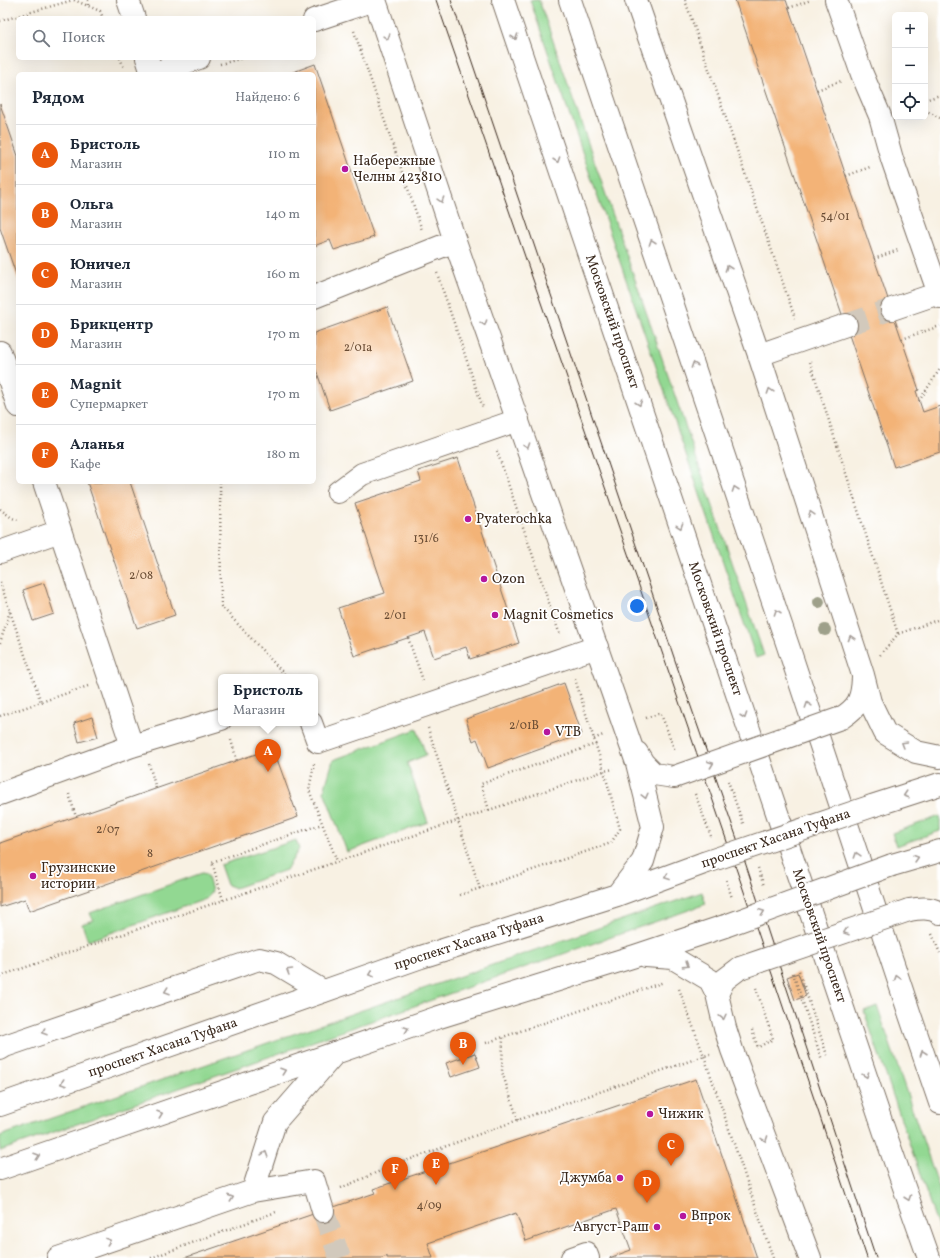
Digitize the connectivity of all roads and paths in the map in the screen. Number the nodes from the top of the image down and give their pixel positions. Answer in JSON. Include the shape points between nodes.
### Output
{"nodes":[{"id":1,"x":73,"y":0,"type":"edge"},
{"id":2,"x":88,"y":0,"type":"edge"},
{"id":3,"x":128,"y":0,"type":"edge"},
{"id":4,"x":374,"y":0,"type":"edge"},
{"id":5,"x":503,"y":0,"type":"edge"},
{"id":6,"x":570,"y":0,"type":"edge"},
{"id":7,"x":636,"y":0,"type":"edge"},
{"id":8,"x":811,"y":0,"type":"edge"},
{"id":9,"x":836,"y":0,"type":"edge"},
{"id":10,"x":88,"y":6,"type":"junction"},
{"id":11,"x":789,"y":8,"type":"dead end"},
{"id":12,"x":346,"y":9,"type":"junction"},
{"id":13,"x":16,"y":16,"type":"edge"},
{"id":14,"x":17,"y":16,"type":"edge"},
{"id":15,"x":102,"y":16,"type":"edge"},
{"id":16,"x":133,"y":16,"type":"edge"},
{"id":17,"x":316,"y":19,"type":"edge"},
{"id":18,"x":0,"y":21,"type":"edge"},
{"id":19,"x":148,"y":60,"type":"edge"},
{"id":20,"x":193,"y":60,"type":"edge"},
{"id":21,"x":151,"y":72,"type":"edge"},
{"id":22,"x":158,"y":72,"type":"edge"},
{"id":23,"x":940,"y":95,"type":"edge"},
{"id":24,"x":928,"y":99,"type":"edge"},
{"id":25,"x":928,"y":112,"type":"edge"},
{"id":26,"x":940,"y":118,"type":"edge"},
{"id":27,"x":455,"y":241,"type":"junction"},
{"id":28,"x":429,"y":251,"type":"junction"},
{"id":29,"x":939,"y":295,"type":"edge"},
{"id":30,"x":316,"y":296,"type":"edge"},
{"id":31,"x":892,"y":309,"type":"tunnel mouth"},
{"id":32,"x":846,"y":325,"type":"tunnel mouth"},
{"id":33,"x":940,"y":326,"type":"edge"},
{"id":34,"x":902,"y":339,"type":"dead end"},
{"id":35,"x":0,"y":352,"type":"edge"},
{"id":36,"x":759,"y":355,"type":"junction"},
{"id":37,"x":940,"y":369,"type":"edge"},
{"id":38,"x":16,"y":400,"type":"edge"},
{"id":39,"x":919,"y":401,"type":"dead end"},
{"id":40,"x":518,"y":420,"type":"junction"},
{"id":41,"x":490,"y":430,"type":"junction"},
{"id":42,"x":45,"y":484,"type":"edge"},
{"id":43,"x":220,"y":484,"type":"edge"},
{"id":44,"x":338,"y":492,"type":"dead end"},
{"id":45,"x":60,"y":531,"type":"junction"},
{"id":46,"x":0,"y":552,"type":"edge"},
{"id":47,"x":0,"y":582,"type":"edge"},
{"id":48,"x":10,"y":611,"type":"junction"},
{"id":49,"x":940,"y":619,"type":"edge"},
{"id":50,"x":898,"y":634,"type":"dead end"},
{"id":51,"x":561,"y":636,"type":"dead end"},
{"id":52,"x":408,"y":638,"type":"dead end"},
{"id":53,"x":0,"y":643,"type":"edge"},
{"id":54,"x":597,"y":647,"type":"junction"},
{"id":55,"x":284,"y":674,"type":"edge"},
{"id":56,"x":863,"y":675,"type":"junction"},
{"id":57,"x":109,"y":678,"type":"junction"},
{"id":58,"x":574,"y":678,"type":"dead end"},
{"id":59,"x":41,"y":702,"type":"junction"},
{"id":60,"x":426,"y":705,"type":"junction"},
{"id":61,"x":661,"y":714,"type":"dead end"},
{"id":62,"x":0,"y":716,"type":"edge"},
{"id":63,"x":218,"y":720,"type":"edge"},
{"id":64,"x":314,"y":732,"type":"edge"},
{"id":65,"x":596,"y":744,"type":"junction"},
{"id":66,"x":632,"y":745,"type":"junction"},
{"id":67,"x":132,"y":746,"type":"junction"},
{"id":68,"x":674,"y":749,"type":"dead end"},
{"id":69,"x":940,"y":757,"type":"edge"},
{"id":70,"x":604,"y":771,"type":"junction"},
{"id":71,"x":940,"y":784,"type":"edge"},
{"id":72,"x":0,"y":794,"type":"edge"},
{"id":73,"x":489,"y":810,"type":"junction"},
{"id":74,"x":458,"y":821,"type":"junction"},
{"id":75,"x":322,"y":824,"type":"junction"},
{"id":76,"x":940,"y":851,"type":"edge"},
{"id":77,"x":338,"y":862,"type":"junction"},
{"id":78,"x":480,"y":889,"type":"junction"},
{"id":79,"x":460,"y":895,"type":"dead end"},
{"id":80,"x":617,"y":895,"type":"junction"},
{"id":81,"x":224,"y":900,"type":"junction"},
{"id":82,"x":940,"y":913,"type":"edge"},
{"id":83,"x":931,"y":933,"type":"dead end"},
{"id":84,"x":940,"y":953,"type":"edge"},
{"id":85,"x":635,"y":956,"type":"junction"},
{"id":86,"x":792,"y":968,"type":"dead end"},
{"id":87,"x":0,"y":976,"type":"edge"},
{"id":88,"x":662,"y":982,"type":"dead end"},
{"id":89,"x":678,"y":988,"type":"dead end"},
{"id":90,"x":323,"y":991,"type":"junction"},
{"id":91,"x":757,"y":991,"type":"dead end"},
{"id":92,"x":717,"y":994,"type":"junction"},
{"id":93,"x":503,"y":1038,"type":"junction"},
{"id":94,"x":773,"y":1039,"type":"dead end"},
{"id":95,"x":486,"y":1043,"type":"dead end"},
{"id":96,"x":0,"y":1049,"type":"edge"},
{"id":97,"x":335,"y":1054,"type":"junction"},
{"id":98,"x":704,"y":1056,"type":"junction"},
{"id":99,"x":822,"y":1060,"type":"dead end"},
{"id":100,"x":940,"y":1103,"type":"edge"},
{"id":101,"x":0,"y":1105,"type":"edge"},
{"id":102,"x":518,"y":1120,"type":"junction"},
{"id":103,"x":392,"y":1166,"type":"dead end"},
{"id":104,"x":0,"y":1169,"type":"edge"},
{"id":105,"x":252,"y":1191,"type":"junction"},
{"id":106,"x":323,"y":1211,"type":"tunnel mouth"},
{"id":107,"x":58,"y":1258,"type":"edge"},
{"id":108,"x":572,"y":1258,"type":"edge"},
{"id":109,"x":588,"y":1258,"type":"edge"},
{"id":110,"x":773,"y":1258,"type":"edge"},
{"id":111,"x":810,"y":1258,"type":"edge"},
{"id":112,"x":929,"y":1258,"type":"edge"}],
"edges":[{"from":1,"to":10,"type":"path"},
{"from":1,"to":14,"type":"path"},
{"from":2,"to":10,"type":"path"},
{"from":3,"to":16,"type":"main road"},
{"from":4,"to":12,"type":"main road"},
{"from":4,"to":27,"type":"main road","one_way":true},
{"from":5,"to":112,"type":"main road","name":"Московский проспект","one_way":true},
{"from":100,"to":6,"type":"main road","one_way":true},
{"from":36,"to":7,"type":"main road","one_way":true},
{"from":8,"to":11,"type":"path"},
{"from":9,"to":29,"type":"main road","via":[[880,116],[892,159]]},
{"from":10,"to":15,"type":"path","via":[[100,11]]},
{"from":12,"to":17,"type":"main road"},
{"from":12,"to":28,"type":"path"},
{"from":13,"to":18,"type":"path"},
{"from":19,"to":21,"type":"main road"},
{"from":20,"to":22,"type":"main road"},
{"from":23,"to":24,"type":"path"},
{"from":25,"to":26,"type":"path"},
{"from":27,"to":28,"type":"main road"},
{"from":27,"to":40,"type":"main road","one_way":true},
{"from":28,"to":30,"type":"main road"},
{"from":28,"to":41,"type":"path"},
{"from":29,"to":31,"type":"main road"},
{"from":32,"to":36,"type":"main road"},
{"from":33,"to":34,"type":"path"},
{"from":35,"to":38,"type":"main road"},
{"from":56,"to":36,"type":"main road","one_way":true},
{"from":37,"to":39,"type":"path"},
{"from":40,"to":41,"type":"main road"},
{"from":40,"to":54,"type":"main road","one_way":true},
{"from":41,"to":44,"type":"main road","via":[[362,474]]},
{"from":41,"to":51,"type":"path"},
{"from":42,"to":45,"type":"main road"},
{"from":43,"to":55,"type":"path","via":[[221,606]]},
{"from":45,"to":46,"type":"main road"},
{"from":45,"to":57,"type":"main road"},
{"from":47,"to":48,"type":"path"},
{"from":48,"to":53,"type":"path"},
{"from":48,"to":59,"type":"path"},
{"from":49,"to":50,"type":"path"},
{"from":52,"to":60,"type":"path"},
{"from":54,"to":60,"type":"main road"},
{"from":54,"to":66,"type":"main road"},
{"from":66,"to":56,"type":"main road","one_way":true,"bridge":true,"via":[[643,763],[654,774],[674,777],[841,718],[858,703]]},
{"from":69,"to":56,"type":"main road","one_way":true,"via":[[916,752],[885,733],[870,702]]},
{"from":57,"to":59,"type":"path"},
{"from":57,"to":67,"type":"main road","via":[[124,710]]},
{"from":58,"to":65,"type":"path"},
{"from":59,"to":62,"type":"path"},
{"from":60,"to":64,"type":"main road"},
{"from":60,"to":74,"type":"path"},
{"from":61,"to":68,"type":"path"},
{"from":63,"to":67,"type":"main road"},
{"from":64,"to":75,"type":"path","via":[[310,790]]},
{"from":65,"to":70,"type":"path"},
{"from":65,"to":73,"type":"path","via":[[481,784]]},
{"from":66,"to":80,"type":"main road","one_way":true,"via":[[653,827],[643,861]]},
{"from":67,"to":72,"type":"main road"},
{"from":70,"to":73,"type":"path"},
{"from":70,"to":78,"type":"path","via":[[620,829],[611,843]]},
{"from":71,"to":80,"type":"main road","name":"проспект Хасана Туфана","one_way":true,"bridge":true},
{"from":73,"to":74,"type":"path"},
{"from":74,"to":77,"type":"path"},
{"from":74,"to":78,"type":"path"},
{"from":75,"to":77,"type":"path"},
{"from":75,"to":81,"type":"path","via":[[212,862]]},
{"from":85,"to":76,"type":"main road","one_way":true,"bridge":true,"via":[[892,865]]},
{"from":77,"to":81,"type":"path"},
{"from":78,"to":79,"type":"path"},
{"from":80,"to":90,"type":"main road","name":"проспект Хасана Туфана","one_way":true},
{"from":81,"to":87,"type":"path"},
{"from":82,"to":92,"type":"main road","one_way":true,"bridge":true,"via":[[923,908],[909,910],[740,968],[724,980]]},
{"from":83,"to":84,"type":"path"},
{"from":85,"to":92,"type":"main road","one_way":true,"via":[[673,958],[710,980]]},
{"from":97,"to":85,"type":"main road","one_way":true,"via":[[436,1018]]},
{"from":86,"to":99,"type":"path"},
{"from":88,"to":93,"type":"path"},
{"from":89,"to":98,"type":"path"},
{"from":90,"to":96,"type":"main road","one_way":true,"via":[[276,963],[259,959]]},
{"from":90,"to":101,"type":"main road","name":"проспект Хасана Туфана","one_way":true},
{"from":91,"to":94,"type":"path"},
{"from":92,"to":111,"type":"main road","one_way":true,"via":[[732,1050]]},
{"from":93,"to":95,"type":"path"},
{"from":93,"to":102,"type":"path","via":[[502,1072]]},
{"from":104,"to":97,"type":"main road","one_way":true},
{"from":105,"to":97,"type":"main road","one_way":true,"via":[[275,1122]]},
{"from":98,"to":102,"type":"path"},
{"from":98,"to":110,"type":"path"},
{"from":102,"to":103,"type":"path"},
{"from":105,"to":106,"type":"main road","via":[[314,1181]]},
{"from":107,"to":105,"type":"main road","one_way":true},
{"from":108,"to":109,"type":"main road","via":[[586,1253]]}]}
